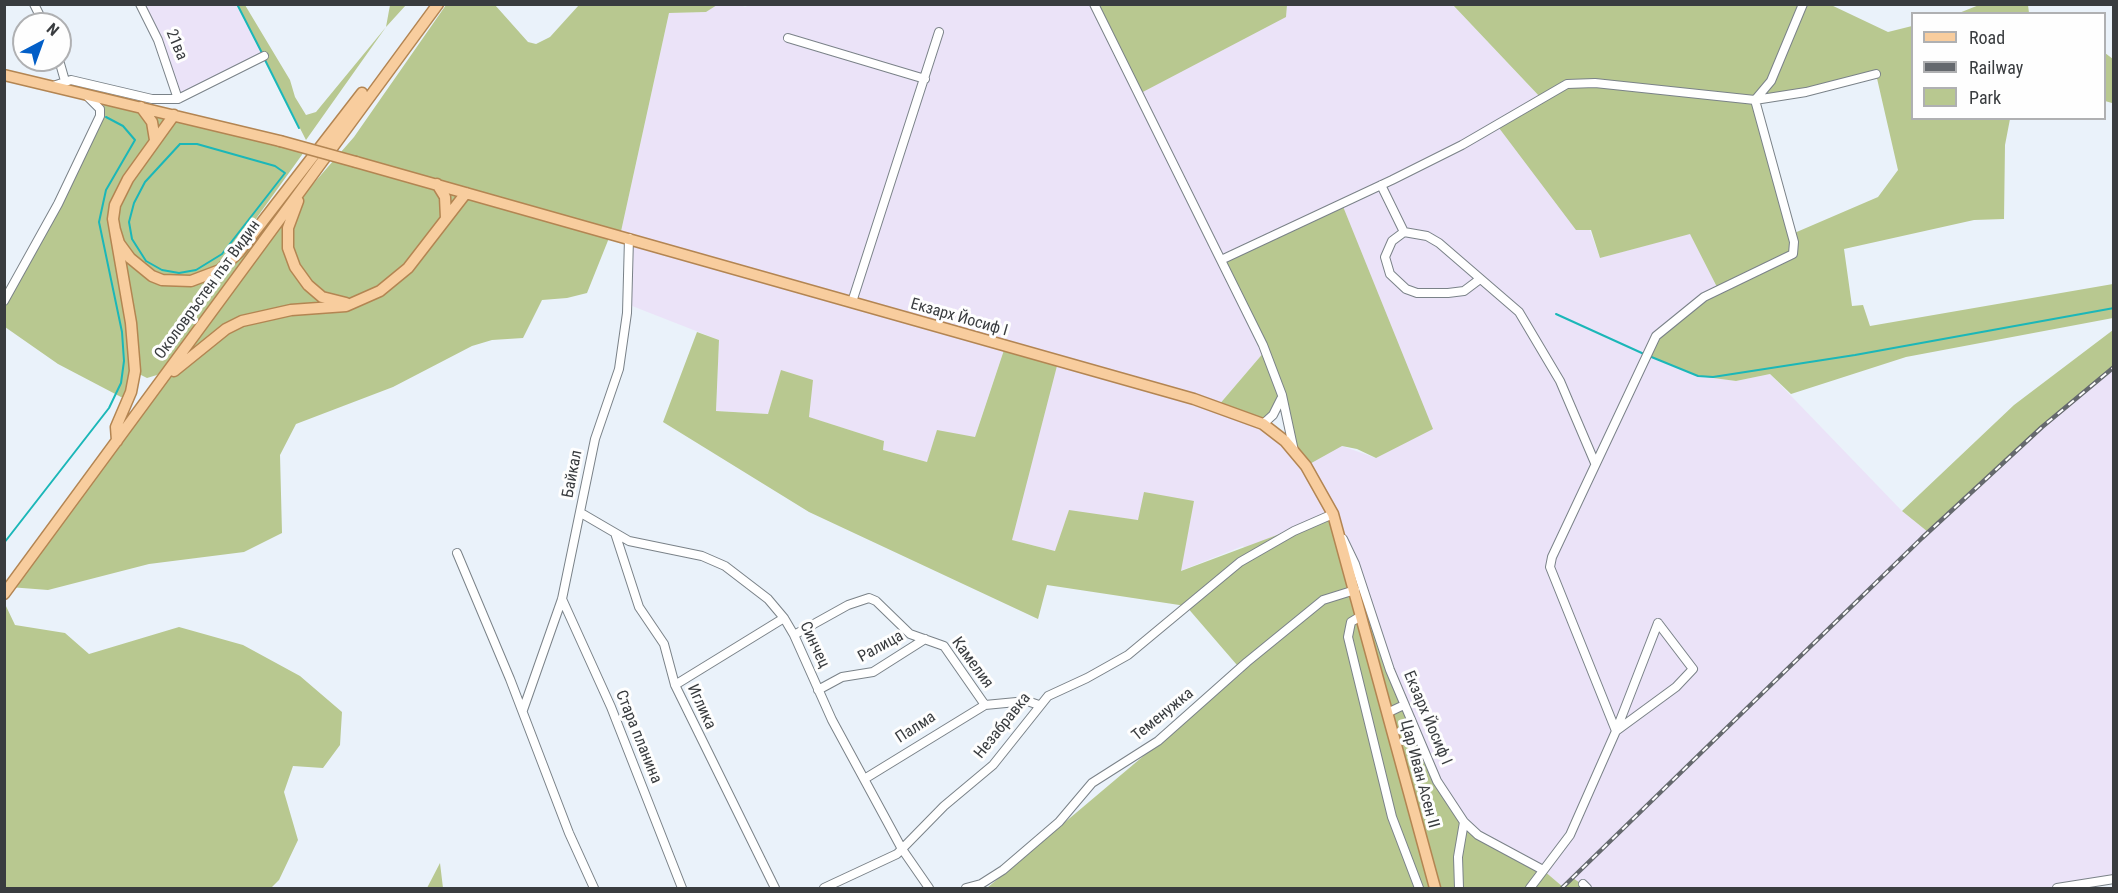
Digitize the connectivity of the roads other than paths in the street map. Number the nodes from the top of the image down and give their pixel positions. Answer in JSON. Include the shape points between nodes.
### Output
{"nodes":[{"id":1,"x":140,"y":4,"type":"edge"},
{"id":2,"x":438,"y":4,"type":"edge"},
{"id":3,"x":1094,"y":4,"type":"edge"},
{"id":4,"x":1803,"y":4,"type":"edge"},
{"id":5,"x":422,"y":24,"type":"junction"},
{"id":6,"x":939,"y":32,"type":"dead end"},
{"id":7,"x":788,"y":38,"type":"dead end"},
{"id":8,"x":264,"y":56,"type":"dead end"},
{"id":9,"x":62,"y":72,"type":"edge"},
{"id":10,"x":386,"y":72,"type":"junction"},
{"id":11,"x":1876,"y":74,"type":"dead end"},
{"id":12,"x":4,"y":75,"type":"edge"},
{"id":13,"x":924,"y":79,"type":"junction"},
{"id":14,"x":65,"y":81,"type":"junction"},
{"id":15,"x":53,"y":86,"type":"junction"},
{"id":16,"x":81,"y":92,"type":"junction"},
{"id":17,"x":178,"y":99,"type":"junction"},
{"id":18,"x":1755,"y":100,"type":"junction"},
{"id":19,"x":141,"y":106,"type":"junction"},
{"id":20,"x":174,"y":115,"type":"junction"},
{"id":21,"x":155,"y":140,"type":"junction"},
{"id":22,"x":437,"y":184,"type":"junction"},
{"id":23,"x":1381,"y":185,"type":"junction"},
{"id":24,"x":466,"y":193,"type":"junction"},
{"id":25,"x":446,"y":218,"type":"junction"},
{"id":26,"x":115,"y":230,"type":"junction"},
{"id":27,"x":1404,"y":232,"type":"junction"},
{"id":28,"x":629,"y":238,"type":"junction"},
{"id":29,"x":1221,"y":260,"type":"junction"},
{"id":30,"x":1480,"y":279,"type":"junction"},
{"id":31,"x":363,"y":300,"type":"junction"},
{"id":32,"x":4,"y":301,"type":"edge"},
{"id":33,"x":852,"y":302,"type":"junction"},
{"id":34,"x":1282,"y":395,"type":"junction"},
{"id":35,"x":135,"y":417,"type":"junction"},
{"id":36,"x":1263,"y":424,"type":"junction"},
{"id":37,"x":117,"y":441,"type":"junction"},
{"id":38,"x":1294,"y":452,"type":"junction"},
{"id":39,"x":1595,"y":463,"type":"junction"},
{"id":40,"x":581,"y":513,"type":"junction"},
{"id":41,"x":1333,"y":513,"type":"junction"},
{"id":42,"x":615,"y":533,"type":"junction"},
{"id":43,"x":1341,"y":534,"type":"junction"},
{"id":44,"x":457,"y":553,"type":"dead end"},
{"id":45,"x":4,"y":594,"type":"edge"},
{"id":46,"x":1356,"y":594,"type":"junction"},
{"id":47,"x":562,"y":599,"type":"junction"},
{"id":48,"x":1361,"y":616,"type":"junction"},
{"id":49,"x":784,"y":618,"type":"junction"},
{"id":50,"x":794,"y":635,"type":"junction"},
{"id":51,"x":925,"y":639,"type":"junction"},
{"id":52,"x":675,"y":685,"type":"junction"},
{"id":53,"x":818,"y":690,"type":"junction"},
{"id":54,"x":985,"y":705,"type":"junction"},
{"id":55,"x":1039,"y":705,"type":"junction"},
{"id":56,"x":1404,"y":705,"type":"junction"},
{"id":57,"x":523,"y":710,"type":"junction"},
{"id":58,"x":1387,"y":713,"type":"junction"},
{"id":59,"x":1616,"y":730,"type":"junction"},
{"id":60,"x":866,"y":778,"type":"junction"},
{"id":61,"x":1464,"y":822,"type":"junction"},
{"id":62,"x":902,"y":849,"type":"junction"},
{"id":63,"x":1543,"y":870,"type":"junction"},
{"id":64,"x":2114,"y":879,"type":"edge"},
{"id":65,"x":594,"y":888,"type":"edge"},
{"id":66,"x":682,"y":888,"type":"edge"},
{"id":67,"x":775,"y":888,"type":"edge"},
{"id":68,"x":824,"y":888,"type":"edge"},
{"id":69,"x":929,"y":888,"type":"edge"},
{"id":70,"x":966,"y":888,"type":"edge"},
{"id":71,"x":1419,"y":888,"type":"edge"},
{"id":72,"x":1435,"y":888,"type":"edge"},
{"id":73,"x":1459,"y":888,"type":"edge"},
{"id":74,"x":1530,"y":888,"type":"edge"},
{"id":75,"x":2057,"y":888,"type":"edge"}],
"edges":[{"from":1,"to":17,"type":"street","name":"21ва","via":[[158,40]]},
{"from":2,"to":5,"type":"main road","name":"Околовръстен път Видин"},
{"from":3,"to":29,"type":"street"},
{"from":4,"to":18,"type":"street","via":[[1771,81]]},
{"from":5,"to":10,"type":"main road","name":"Околовръстен път Видин"},
{"from":5,"to":26,"type":"main road","via":[[396,49],[239,252],[220,270],[191,281],[162,280],[130,258]]},
{"from":6,"to":13,"type":"street"},
{"from":7,"to":13,"type":"street"},
{"from":8,"to":17,"type":"street"},
{"from":9,"to":14,"type":"street"},
{"from":10,"to":31,"type":"main road","via":[[377,93],[298,201],[288,228],[288,248],[308,285],[322,297],[338,302]]},
{"from":10,"to":35,"type":"main road","name":"Околовръстен път Видин"},
{"from":11,"to":18,"type":"street","via":[[1806,93]]},
{"from":12,"to":15,"type":"main road","name":"Екзарх Йосиф I"},
{"from":13,"to":33,"type":"street"},
{"from":14,"to":15,"type":"street"},
{"from":14,"to":17,"type":"street","via":[[152,99]]},
{"from":15,"to":16,"type":"main road","name":"Екзарх Йосиф I"},
{"from":16,"to":19,"type":"main road","name":"Екзарх Йосиф I"},
{"from":16,"to":32,"type":"street","via":[[94,102],[100,116],[58,204]]},
{"from":18,"to":23,"type":"street","via":[[1595,83],[1567,84],[1462,145]]},
{"from":18,"to":39,"type":"street","via":[[1794,242],[1793,254],[1704,297],[1664,328],[1650,347]]},
{"from":19,"to":20,"type":"main road","name":"Екзарх Йосиф I"},
{"from":19,"to":21,"type":"main road","via":[[152,122]]},
{"from":20,"to":21,"type":"main road"},
{"from":20,"to":22,"type":"main road","name":"Екзарх Йосиф I","bridge":true},
{"from":21,"to":26,"type":"main road","via":[[120,192],[113,219]]},
{"from":22,"to":24,"type":"main road","name":"Екзарх Йосиф I"},
{"from":22,"to":25,"type":"main road","via":[[445,198]]},
{"from":23,"to":27,"type":"street"},
{"from":23,"to":29,"type":"street"},
{"from":24,"to":25,"type":"main road"},
{"from":24,"to":28,"type":"main road","name":"Екзарх Йосиф I"},
{"from":25,"to":31,"type":"main road","via":[[401,275]]},
{"from":26,"to":37,"type":"main road","via":[[135,371],[116,427]]},
{"from":27,"to":30,"type":"street","via":[[1433,239]]},
{"from":27,"to":30,"type":"street","via":[[1392,241],[1385,257],[1390,274],[1406,289],[1417,293],[1464,291]]},
{"from":28,"to":33,"type":"main road","name":"Екзарх Йосиф I"},
{"from":28,"to":40,"type":"street","name":"Байкал","via":[[627,314],[619,369],[595,439]]},
{"from":29,"to":34,"type":"street","via":[[1263,345]]},
{"from":30,"to":39,"type":"street","via":[[1518,312],[1537,340],[1560,381]]},
{"from":31,"to":35,"type":"main road","via":[[346,306],[259,315],[226,329],[180,365]]},
{"from":33,"to":36,"type":"main road","name":"Екзарх Йосиф I","via":[[1194,399]]},
{"from":34,"to":36,"type":"street","via":[[1279,406]]},
{"from":34,"to":38,"type":"street"},
{"from":35,"to":37,"type":"main road","name":"Околовръстен път Видин"},
{"from":36,"to":38,"type":"main road","name":"Екзарх Йосиф I"},
{"from":37,"to":45,"type":"main road","name":"Околовръстен път Видин"},
{"from":38,"to":41,"type":"main road","name":"Екзарх Йосиф I","via":[[1316,480]]},
{"from":39,"to":59,"type":"street","via":[[1550,567]]},
{"from":40,"to":42,"type":"street","name":"Синчец"},
{"from":40,"to":47,"type":"street","name":"Байкал"},
{"from":41,"to":43,"type":"main road","name":"Екзарх Йосиф I"},
{"from":41,"to":55,"type":"street","name":"Незабравка","via":[[1240,562],[1128,655],[1087,678],[1057,689]]},
{"from":42,"to":49,"type":"street","name":"Синчец","via":[[629,541],[702,556],[725,566],[749,582]]},
{"from":42,"to":52,"type":"street","name":"Иглика","via":[[632,592],[664,644]]},
{"from":43,"to":46,"type":"main road","name":"Екзарх Йосиф I"},
{"from":43,"to":56,"type":"street","name":"Екзарх Йосиф I"},
{"from":44,"to":57,"type":"street"},
{"from":46,"to":48,"type":"main road","name":"Цар Иван Асен II"},
{"from":46,"to":70,"type":"street","name":"Теменужка","via":[[1323,600],[1158,741],[1092,783],[1059,822],[1003,870]]},
{"from":47,"to":57,"type":"street","name":"Байкал"},
{"from":47,"to":66,"type":"street","name":"Стара планина","via":[[611,707]]},
{"from":48,"to":58,"type":"main road","name":"Цар Иван Асен II"},
{"from":48,"to":71,"type":"street","via":[[1351,622],[1348,637],[1392,817]]},
{"from":49,"to":50,"type":"street","name":"Синчец"},
{"from":49,"to":52,"type":"street"},
{"from":50,"to":51,"type":"street","name":"Камелия","via":[[868,598],[910,634]]},
{"from":50,"to":53,"type":"street","name":"Синчец"},
{"from":51,"to":53,"type":"street","name":"Ралица","via":[[873,672],[842,678]]},
{"from":51,"to":54,"type":"street","name":"Камелия","via":[[944,646]]},
{"from":52,"to":67,"type":"street","name":"Иглика"},
{"from":53,"to":60,"type":"street","name":"Синчец"},
{"from":54,"to":55,"type":"street","name":"Камелия"},
{"from":54,"to":60,"type":"street","name":"Палма"},
{"from":55,"to":62,"type":"street","name":"Незабравка","via":[[993,765],[944,806]]},
{"from":56,"to":58,"type":"street"},
{"from":56,"to":61,"type":"street","name":"Екзарх Йосиф I","via":[[1437,781]]},
{"from":57,"to":65,"type":"street","via":[[568,833]]},
{"from":58,"to":72,"type":"main road","name":"Цар Иван Асен II"},
{"from":59,"to":59,"type":"street","via":[[1676,687],[1693,669],[1658,623]]},
{"from":59,"to":63,"type":"street","via":[[1570,835]]},
{"from":60,"to":62,"type":"street","name":"Синчец"},
{"from":61,"to":63,"type":"street","name":"Екзарх Йосиф I","via":[[1478,835]]},
{"from":61,"to":73,"type":"street","via":[[1458,857]]},
{"from":62,"to":68,"type":"street","name":"Незабравка","via":[[876,866]]},
{"from":62,"to":69,"type":"street","name":"Синчец"},
{"from":63,"to":74,"type":"street"},
{"from":64,"to":75,"type":"street"}]}
